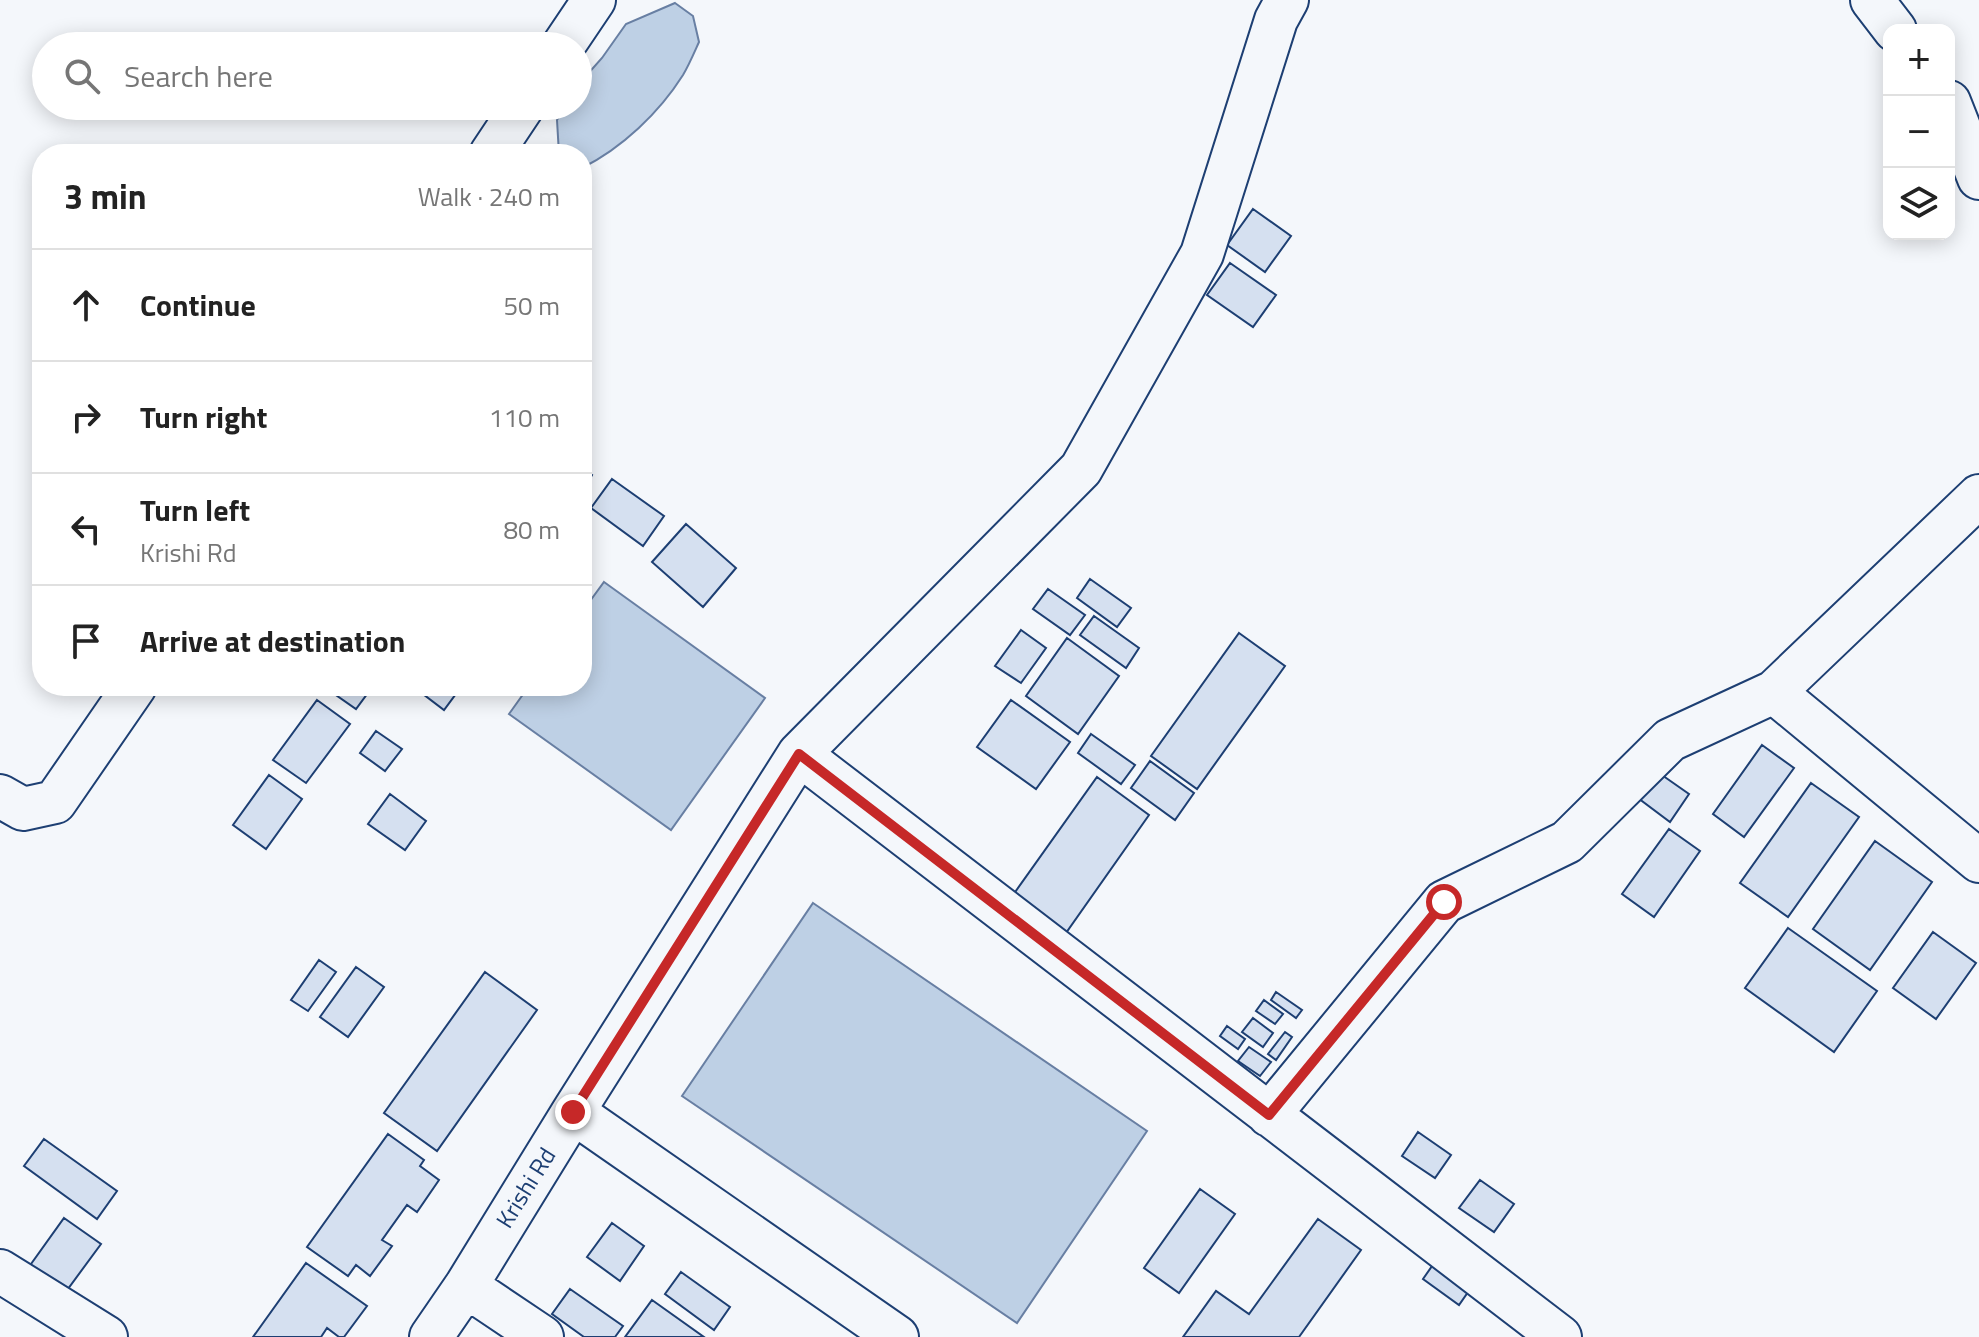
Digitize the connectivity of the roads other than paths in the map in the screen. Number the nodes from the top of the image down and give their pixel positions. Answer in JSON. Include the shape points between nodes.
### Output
{"nodes":[{"id":1,"x":594,"y":0,"type":"edge"},
{"id":2,"x":1287,"y":0,"type":"edge"},
{"id":3,"x":1872,"y":0,"type":"edge"},
{"id":4,"x":1890,"y":24,"type":"edge"},
{"id":5,"x":572,"y":32,"type":"edge"},
{"id":6,"x":1955,"y":117,"type":"edge"},
{"id":7,"x":514,"y":120,"type":"edge"},
{"id":8,"x":498,"y":144,"type":"edge"},
{"id":9,"x":1979,"y":178,"type":"edge"},
{"id":10,"x":1979,"y":496,"type":"edge"},
{"id":11,"x":1774,"y":692,"type":"junction"},
{"id":12,"x":128,"y":696,"type":"edge"},
{"id":13,"x":799,"y":754,"type":"junction"},
{"id":14,"x":0,"y":796,"type":"edge"},
{"id":15,"x":1979,"y":861,"type":"edge"},
{"id":16,"x":573,"y":1112,"type":"junction"},
{"id":17,"x":1269,"y":1115,"type":"junction"},
{"id":18,"x":0,"y":1271,"type":"edge"},
{"id":19,"x":466,"y":1286,"type":"junction"},
{"id":20,"x":106,"y":1337,"type":"edge"},
{"id":21,"x":431,"y":1337,"type":"edge"},
{"id":22,"x":542,"y":1337,"type":"edge"},
{"id":23,"x":897,"y":1337,"type":"edge"},
{"id":24,"x":1560,"y":1337,"type":"edge"}],
"edges":[{"from":1,"to":5,"type":"street"},
{"from":2,"to":13,"type":"street","name":"Krishi Rd","via":[[1276,20],[1202,254],[1081,469]]},
{"from":3,"to":4,"type":"street"},
{"from":6,"to":9,"type":"street"},
{"from":7,"to":8,"type":"street"},
{"from":10,"to":11,"type":"street"},
{"from":11,"to":15,"type":"street"},
{"from":11,"to":17,"type":"street","via":[[1670,740],[1567,842],[1444,902]]},
{"from":12,"to":14,"type":"street","via":[[55,802],[23,809]]},
{"from":13,"to":16,"type":"street","name":"Krishi Rd"},
{"from":13,"to":17,"type":"street"},
{"from":16,"to":19,"type":"street","name":"Krishi Rd"},
{"from":16,"to":23,"type":"street"},
{"from":17,"to":24,"type":"street"},
{"from":18,"to":20,"type":"street"},
{"from":19,"to":21,"type":"street","name":"Krishi Rd"},
{"from":19,"to":22,"type":"street"}]}
